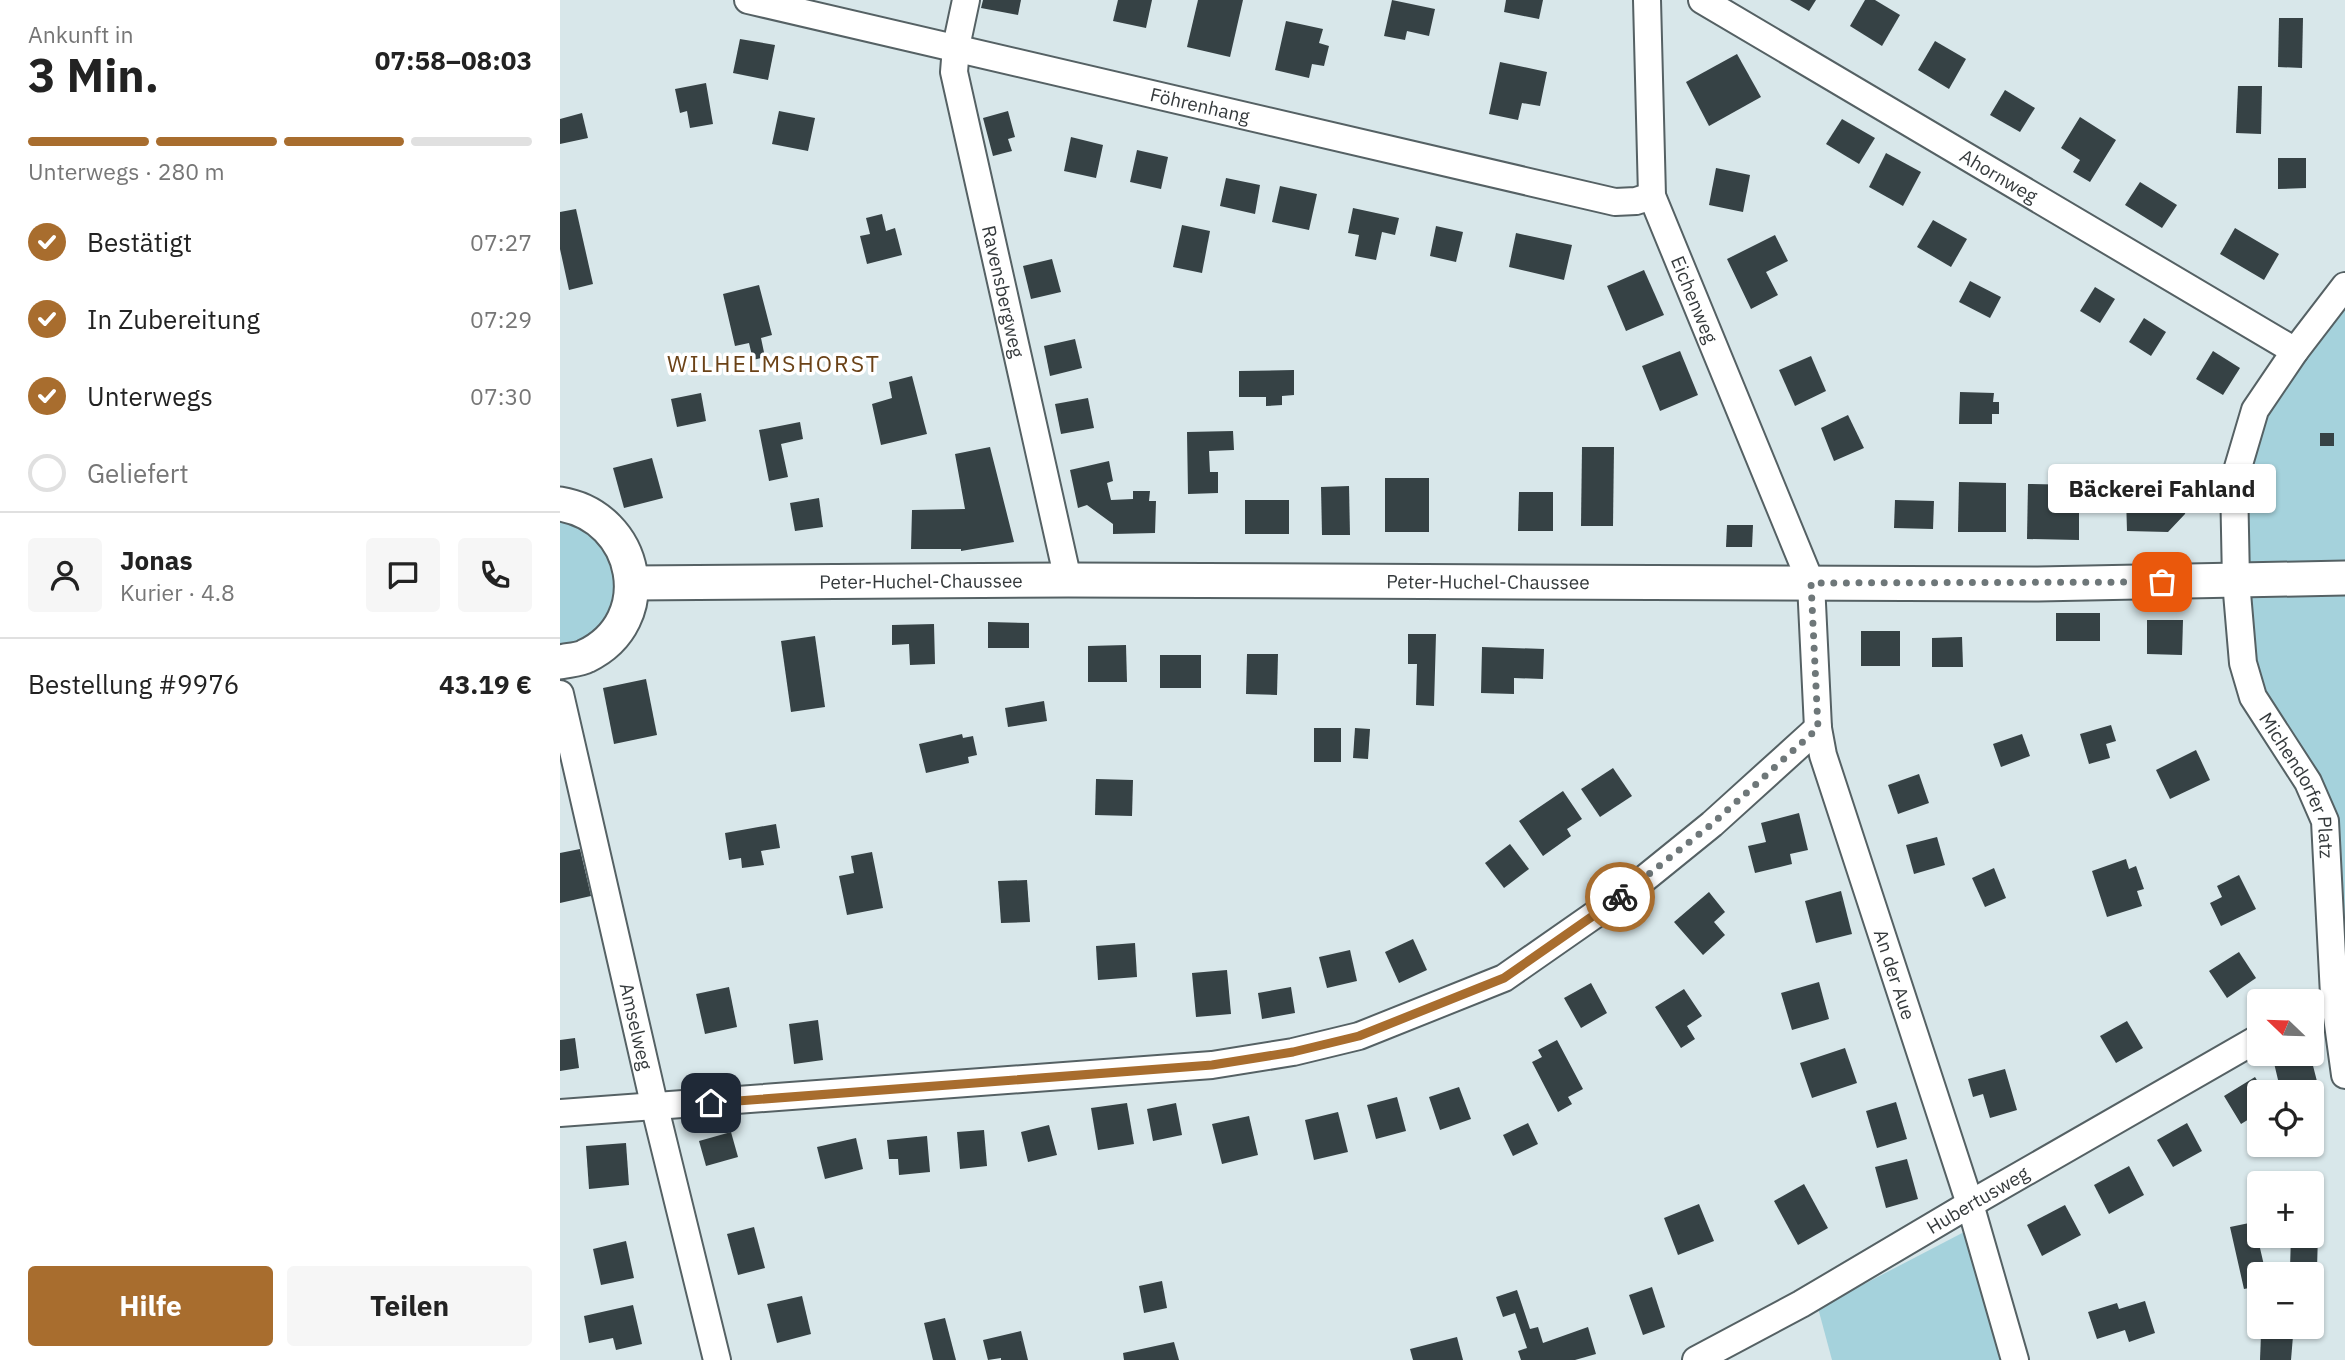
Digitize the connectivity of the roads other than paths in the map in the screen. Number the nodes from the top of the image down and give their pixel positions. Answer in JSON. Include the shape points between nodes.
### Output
{"nodes":[{"id":1,"x":748,"y":0,"type":"edge"},
{"id":2,"x":966,"y":0,"type":"edge"},
{"id":3,"x":1647,"y":0,"type":"edge"},
{"id":4,"x":1702,"y":0,"type":"edge"},
{"id":5,"x":956,"y":47,"type":"junction"},
{"id":6,"x":1652,"y":196,"type":"junction"},
{"id":7,"x":2345,"y":286,"type":"edge"},
{"id":8,"x":2295,"y":351,"type":"junction"},
{"id":9,"x":561,"y":501,"type":"edge"},
{"id":10,"x":2345,"y":578,"type":"edge"},
{"id":11,"x":1068,"y":580,"type":"junction"},
{"id":12,"x":2236,"y":581,"type":"junction"},
{"id":13,"x":632,"y":583,"type":"junction"},
{"id":14,"x":1811,"y":583,"type":"junction"},
{"id":15,"x":560,"y":662,"type":"edge"},
{"id":16,"x":560,"y":694,"type":"edge"},
{"id":17,"x":1818,"y":728,"type":"junction"},
{"id":18,"x":2323,"y":989,"type":"edge"},
{"id":19,"x":2324,"y":1004,"type":"edge"},
{"id":20,"x":2247,"y":1045,"type":"edge"},
{"id":21,"x":2345,"y":1075,"type":"edge"},
{"id":22,"x":655,"y":1108,"type":"junction"},
{"id":23,"x":560,"y":1113,"type":"edge"},
{"id":24,"x":1970,"y":1203,"type":"junction"},
{"id":25,"x":718,"y":1360,"type":"edge"},
{"id":26,"x":1696,"y":1360,"type":"edge"},
{"id":27,"x":2015,"y":1360,"type":"edge"}],
"edges":[{"from":1,"to":5,"type":"street","name":"Föhrenhang"},
{"from":2,"to":5,"type":"street","name":"Ravensbergweg"},
{"from":3,"to":6,"type":"street","name":"Eichenweg"},
{"from":4,"to":8,"type":"street","name":"Ahornweg"},
{"from":5,"to":6,"type":"street","name":"Föhrenhang","via":[[1615,202]]},
{"from":5,"to":11,"type":"street","name":"Ravensbergweg","via":[[954,72]]},
{"from":6,"to":14,"type":"street","name":"Eichenweg"},
{"from":7,"to":8,"type":"street","name":"Michendorfer Platz"},
{"from":8,"to":12,"type":"street","name":"Michendorfer Platz","via":[[2255,410],[2234,481]]},
{"from":9,"to":13,"type":"street","via":[[601,521],[617,537],[628,559]]},
{"from":10,"to":12,"type":"street","name":"Peter-Huchel-Chaussee"},
{"from":11,"to":13,"type":"street","name":"Peter-Huchel-Chaussee"},
{"from":11,"to":14,"type":"street","name":"Peter-Huchel-Chaussee"},
{"from":12,"to":14,"type":"street","name":"Peter-Huchel-Chaussee"},
{"from":12,"to":18,"type":"street","name":"Michendorfer Platz","via":[[2243,663],[2253,697],[2308,782],[2325,821]]},
{"from":13,"to":15,"type":"street","via":[[629,606],[604,645],[585,657]]},
{"from":14,"to":17,"type":"street","name":"An der Aue"},
{"from":16,"to":22,"type":"street","name":"Amselweg"},
{"from":17,"to":22,"type":"street","via":[[1633,888],[1504,978],[1359,1036],[1212,1065]]},
{"from":17,"to":24,"type":"street","name":"An der Aue"},
{"from":19,"to":21,"type":"street","name":"Michendorfer Platz"},
{"from":20,"to":24,"type":"street","name":"Hubertusweg"},
{"from":22,"to":23,"type":"street"},
{"from":22,"to":25,"type":"street","name":"Amselweg"},
{"from":24,"to":26,"type":"street","name":"Hubertusweg","via":[[1801,1304]]},
{"from":24,"to":27,"type":"street","name":"An der Aue"}]}
